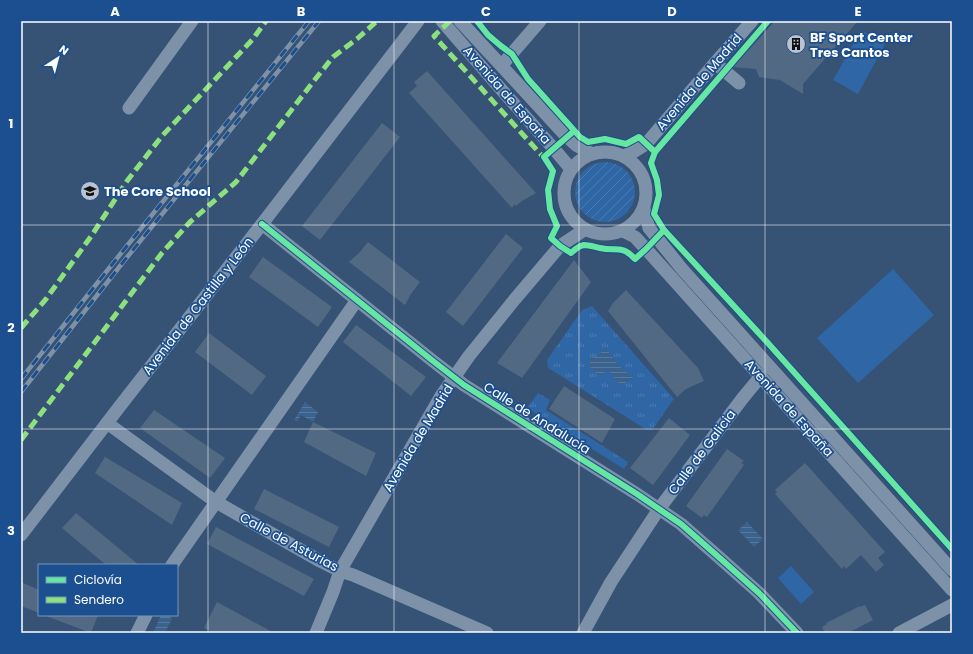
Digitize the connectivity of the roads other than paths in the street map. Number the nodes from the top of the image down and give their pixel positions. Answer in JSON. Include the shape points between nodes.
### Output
{"nodes":[{"id":1,"x":192,"y":21,"type":"edge"},
{"id":2,"x":418,"y":21,"type":"edge"},
{"id":3,"x":442,"y":21,"type":"edge"},
{"id":4,"x":460,"y":21,"type":"edge"},
{"id":5,"x":540,"y":21,"type":"edge"},
{"id":6,"x":752,"y":21,"type":"edge"},
{"id":7,"x":714,"y":63,"type":"junction"},
{"id":8,"x":502,"y":65,"type":"junction"},
{"id":9,"x":739,"y":83,"type":"dead end"},
{"id":10,"x":129,"y":108,"type":"dead end"},
{"id":11,"x":646,"y":144,"type":"junction"},
{"id":12,"x":592,"y":154,"type":"junction"},
{"id":13,"x":624,"y":156,"type":"junction"},
{"id":14,"x":571,"y":169,"type":"junction"},
{"id":15,"x":639,"y":170,"type":"junction"},
{"id":16,"x":644,"y":209,"type":"junction"},
{"id":17,"x":569,"y":214,"type":"junction"},
{"id":18,"x":262,"y":224,"type":"junction"},
{"id":19,"x":584,"y":230,"type":"junction"},
{"id":20,"x":623,"y":231,"type":"junction"},
{"id":21,"x":560,"y":246,"type":"junction"},
{"id":22,"x":357,"y":300,"type":"junction"},
{"id":23,"x":761,"y":376,"type":"junction"},
{"id":24,"x":454,"y":377,"type":"junction"},
{"id":25,"x":107,"y":423,"type":"junction"},
{"id":26,"x":216,"y":502,"type":"junction"},
{"id":27,"x":659,"y":509,"type":"junction"},
{"id":28,"x":21,"y":535,"type":"edge"},
{"id":29,"x":173,"y":564,"type":"edge"},
{"id":30,"x":952,"y":570,"type":"edge"},
{"id":31,"x":340,"y":571,"type":"junction"},
{"id":32,"x":952,"y":590,"type":"edge"},
{"id":33,"x":952,"y":605,"type":"edge"},
{"id":34,"x":146,"y":616,"type":"edge"},
{"id":35,"x":137,"y":633,"type":"edge"},
{"id":36,"x":316,"y":633,"type":"edge"},
{"id":37,"x":487,"y":633,"type":"edge"},
{"id":38,"x":583,"y":633,"type":"edge"},
{"id":39,"x":797,"y":633,"type":"edge"},
{"id":40,"x":899,"y":633,"type":"edge"}],
"edges":[{"from":1,"to":10,"type":"street"},
{"from":2,"to":18,"type":"street","name":"Avenida de Castilla y León"},
{"from":3,"to":14,"type":"street","name":"Avenida de España"},
{"from":4,"to":8,"type":"street","name":"Avenida de España"},
{"from":5,"to":8,"type":"street"},
{"from":6,"to":7,"type":"street","name":"Avenida de Madrid"},
{"from":7,"to":9,"type":"street"},
{"from":7,"to":11,"type":"street","name":"Avenida de Madrid"},
{"from":8,"to":12,"type":"street","name":"Avenida de España","via":[[567,137]]},
{"from":11,"to":13,"type":"street","name":"Avenida de Madrid"},
{"from":11,"to":15,"type":"street","name":"Avenida de Madrid"},
{"from":12,"to":13,"type":"street","via":[[610,152]]},
{"from":12,"to":14,"type":"street","via":[[579,160]]},
{"from":13,"to":15,"type":"street"},
{"from":14,"to":17,"type":"street","via":[[565,180],[563,194]]},
{"from":15,"to":16,"type":"street","via":[[645,182]]},
{"from":16,"to":20,"type":"street","via":[[639,218]]},
{"from":16,"to":30,"type":"street","name":"Avenida de España","via":[[649,228],[682,270]]},
{"from":17,"to":19,"type":"street"},
{"from":17,"to":21,"type":"street","via":[[568,227]]},
{"from":18,"to":22,"type":"street","name":"Calle de Andalucía"},
{"from":18,"to":25,"type":"street","name":"Avenida de Castilla y León"},
{"from":19,"to":20,"type":"street","via":[[602,235]]},
{"from":19,"to":21,"type":"street","name":"Avenida de Madrid"},
{"from":20,"to":23,"type":"street","name":"Avenida de España","via":[[635,237]]},
{"from":21,"to":24,"type":"street","name":"Avenida de Madrid"},
{"from":22,"to":24,"type":"street","name":"Calle de Andalucía"},
{"from":22,"to":26,"type":"street"},
{"from":23,"to":27,"type":"street","name":"Calle de Galicia"},
{"from":23,"to":32,"type":"street","name":"Avenida de España"},
{"from":24,"to":27,"type":"street","name":"Calle de Andalucía"},
{"from":24,"to":31,"type":"street","name":"Avenida de Madrid"},
{"from":25,"to":26,"type":"street","name":"Calle de Asturias"},
{"from":25,"to":28,"type":"street","name":"Avenida de Castilla y León"},
{"from":26,"to":29,"type":"street"},
{"from":26,"to":31,"type":"street","name":"Calle de Asturias"},
{"from":27,"to":38,"type":"street","name":"Calle de Galicia","via":[[611,582]]},
{"from":27,"to":39,"type":"street","name":"Calle de Andalucía","via":[[680,524],[759,593]]},
{"from":31,"to":36,"type":"street","name":"Avenida de Madrid"},
{"from":31,"to":37,"type":"street","name":"Calle de Asturias"},
{"from":33,"to":40,"type":"street"},
{"from":34,"to":35,"type":"street"}]}
